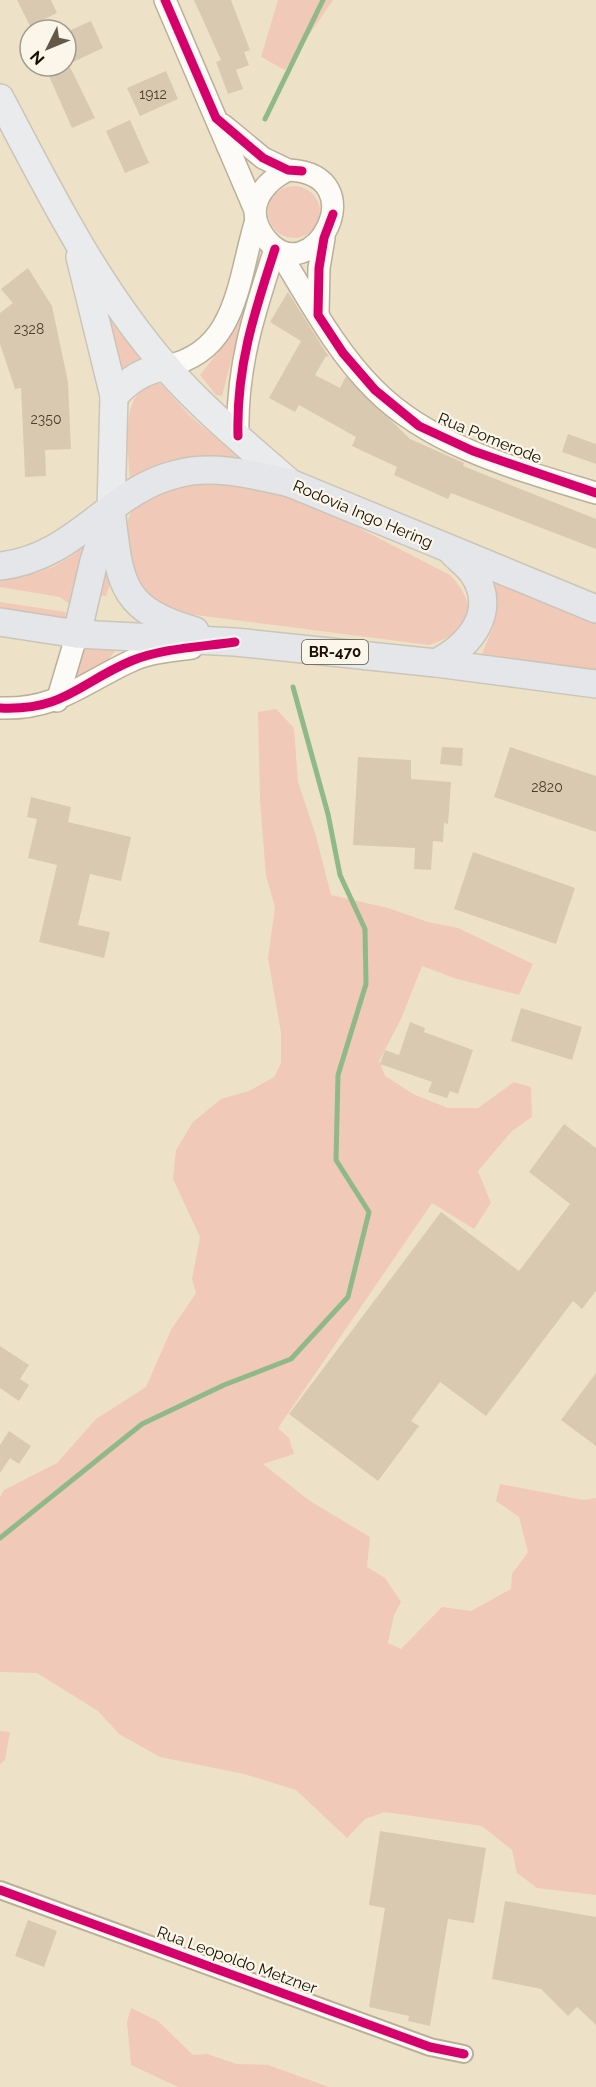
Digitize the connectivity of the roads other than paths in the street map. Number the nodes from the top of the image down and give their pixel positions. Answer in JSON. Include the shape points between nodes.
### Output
{"nodes":[{"id":1,"x":165,"y":0,"type":"edge"},
{"id":2,"x":0,"y":98,"type":"edge"},
{"id":3,"x":216,"y":118,"type":"junction"},
{"id":4,"x":288,"y":170,"type":"junction"},
{"id":5,"x":255,"y":215,"type":"junction"},
{"id":6,"x":76,"y":238,"type":"junction"},
{"id":7,"x":324,"y":238,"type":"junction"},
{"id":8,"x":277,"y":250,"type":"junction"},
{"id":9,"x":318,"y":315,"type":"junction"},
{"id":10,"x":166,"y":366,"type":"junction"},
{"id":11,"x":114,"y":396,"type":"junction"},
{"id":12,"x":238,"y":436,"type":"junction"},
{"id":13,"x":290,"y":483,"type":"junction"},
{"id":14,"x":596,"y":493,"type":"edge"},
{"id":15,"x":111,"y":510,"type":"junction"},
{"id":16,"x":450,"y":550,"type":"junction"},
{"id":17,"x":0,"y":566,"type":"edge"},
{"id":18,"x":596,"y":609,"type":"edge"},
{"id":19,"x":0,"y":622,"type":"edge"},
{"id":20,"x":77,"y":634,"type":"junction"},
{"id":21,"x":235,"y":642,"type":"junction"},
{"id":22,"x":435,"y":663,"type":"junction"},
{"id":23,"x":596,"y":684,"type":"edge"},
{"id":24,"x":57,"y":701,"type":"junction"},
{"id":25,"x":0,"y":708,"type":"edge"},
{"id":26,"x":0,"y":1890,"type":"edge"},
{"id":27,"x":464,"y":2054,"type":"dead end"}],
"edges":[{"from":1,"to":3,"type":"street"},
{"from":2,"to":6,"type":"main road"},
{"from":3,"to":4,"type":"street","via":[[262,158]]},
{"from":3,"to":5,"type":"street"},
{"from":4,"to":5,"type":"street","via":[[261,190]]},
{"from":4,"to":7,"type":"street","via":[[314,175],[326,185],[333,214]]},
{"from":5,"to":8,"type":"street","via":[[258,228]]},
{"from":5,"to":10,"type":"street","via":[[224,328],[200,353]]},
{"from":6,"to":10,"type":"main road"},
{"from":6,"to":11,"type":"main road"},
{"from":7,"to":8,"type":"street","via":[[310,249],[293,253]]},
{"from":7,"to":9,"type":"street"},
{"from":8,"to":9,"type":"street","name":"Rua Pomerode"},
{"from":8,"to":12,"type":"street","via":[[240,370]]},
{"from":9,"to":14,"type":"street","name":"Rua Pomerode","via":[[343,353],[375,390],[420,426],[473,451]]},
{"from":10,"to":11,"type":"main road","via":[[149,369],[129,380]]},
{"from":10,"to":12,"type":"main road"},
{"from":11,"to":15,"type":"main road"},
{"from":12,"to":13,"type":"main road"},
{"from":13,"to":15,"type":"highway","name":"Rodovia Ingo Hering","via":[[243,473],[202,470],[149,484]]},
{"from":13,"to":16,"type":"highway","name":"Rodovia Ingo Hering"},
{"from":15,"to":17,"type":"highway","name":"Rodovia Ingo Hering","via":[[73,539],[38,556]]},
{"from":15,"to":20,"type":"highway"},
{"from":15,"to":21,"type":"highway","via":[[124,585],[141,607],[180,626]]},
{"from":16,"to":18,"type":"highway","name":"Rodovia Ingo Hering"},
{"from":16,"to":22,"type":"highway","via":[[473,574],[482,604],[470,639],[456,653]]},
{"from":19,"to":20,"type":"highway","number":"BR-470"},
{"from":20,"to":21,"type":"highway","number":"BR-470"},
{"from":20,"to":24,"type":"street"},
{"from":21,"to":22,"type":"highway","number":"BR-470"},
{"from":21,"to":24,"type":"street","via":[[152,654],[129,662]]},
{"from":22,"to":23,"type":"highway","number":"BR-470"},
{"from":24,"to":25,"type":"street","via":[[39,707]]},
{"from":26,"to":27,"type":"street","name":"Rua Leopoldo Metzner","via":[[430,2047]]}]}
